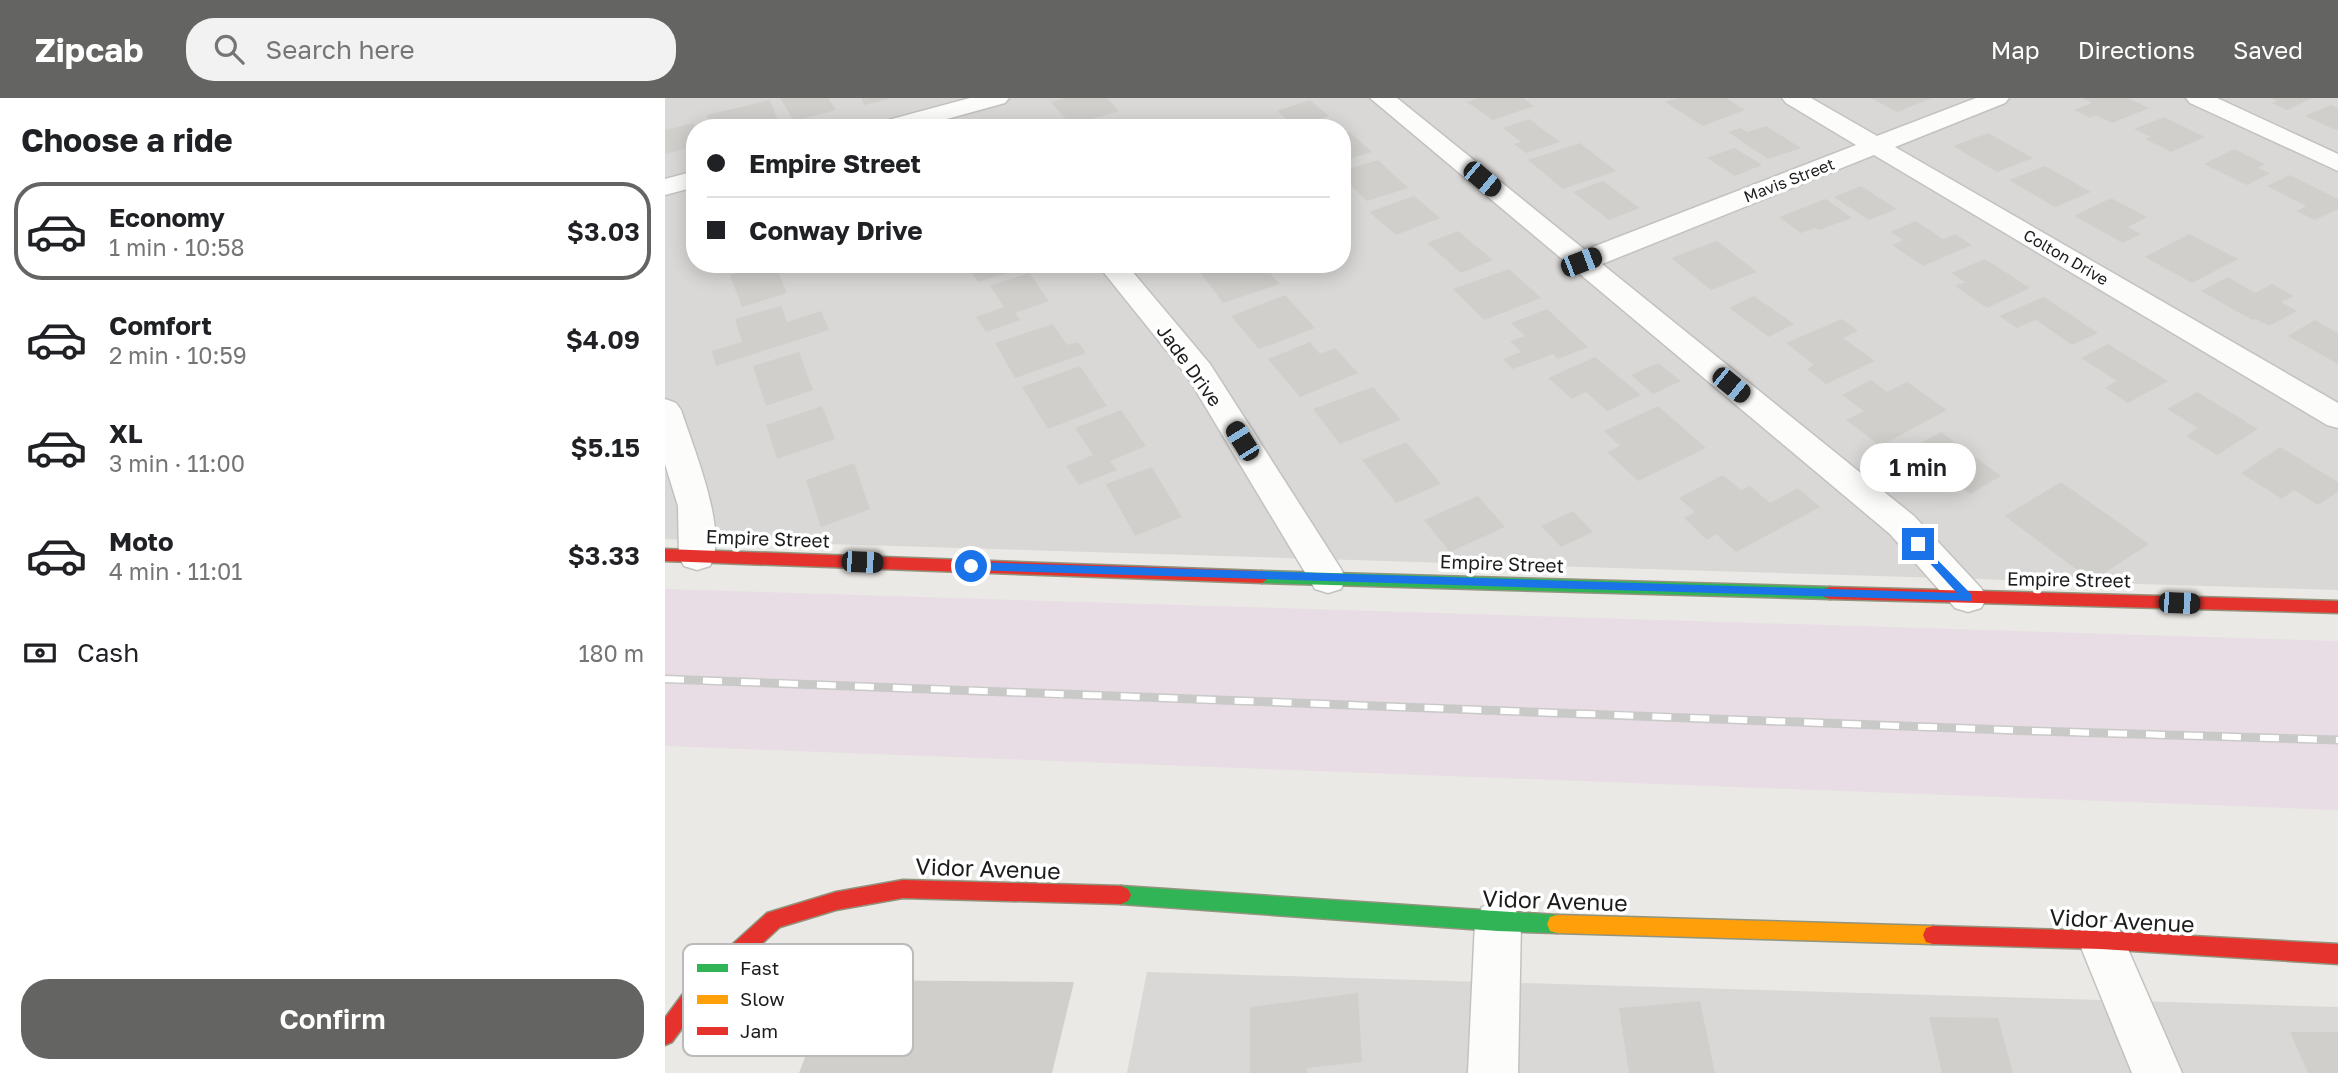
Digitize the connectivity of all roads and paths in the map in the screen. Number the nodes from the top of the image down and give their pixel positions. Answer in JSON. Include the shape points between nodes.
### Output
{"nodes":[{"id":1,"x":1382,"y":98,"type":"edge"},
{"id":2,"x":1794,"y":98,"type":"edge"},
{"id":3,"x":1997,"y":98,"type":"edge"},
{"id":4,"x":2198,"y":98,"type":"edge"},
{"id":5,"x":992,"y":106,"type":"edge"},
{"id":6,"x":929,"y":119,"type":"edge"},
{"id":7,"x":1877,"y":146,"type":"junction"},
{"id":8,"x":2338,"y":163,"type":"edge"},
{"id":9,"x":686,"y":181,"type":"edge"},
{"id":10,"x":665,"y":187,"type":"edge"},
{"id":11,"x":1581,"y":262,"type":"junction"},
{"id":12,"x":1118,"y":273,"type":"edge"},
{"id":13,"x":665,"y":410,"type":"edge"},
{"id":14,"x":2338,"y":417,"type":"edge"},
{"id":15,"x":681,"y":556,"type":"edge"},
{"id":16,"x":1328,"y":579,"type":"junction"},
{"id":17,"x":1968,"y":598,"type":"junction"},
{"id":18,"x":2338,"y":607,"type":"edge"},
{"id":19,"x":1498,"y":922,"type":"junction"},
{"id":20,"x":2101,"y":940,"type":"junction"},
{"id":21,"x":747,"y":944,"type":"edge"},
{"id":22,"x":2338,"y":954,"type":"edge"},
{"id":23,"x":683,"y":1010,"type":"edge"},
{"id":24,"x":665,"y":1035,"type":"edge"},
{"id":25,"x":1493,"y":1073,"type":"edge"},
{"id":26,"x":2157,"y":1073,"type":"edge"}],
"edges":[{"from":1,"to":11,"type":"street"},
{"from":2,"to":7,"type":"street","name":"Colton Drive"},
{"from":3,"to":7,"type":"street","name":"Mavis Street"},
{"from":4,"to":8,"type":"street"},
{"from":5,"to":6,"type":"street"},
{"from":7,"to":11,"type":"street","name":"Mavis Street"},
{"from":7,"to":14,"type":"street","name":"Colton Drive"},
{"from":9,"to":10,"type":"street"},
{"from":11,"to":17,"type":"street","via":[[1902,525]]},
{"from":12,"to":16,"type":"street","name":"Jade Drive","via":[[1199,372]]},
{"from":13,"to":15,"type":"street","via":[[695,506]]},
{"from":15,"to":16,"type":"street","name":"Empire Street"},
{"from":16,"to":17,"type":"street","name":"Empire Street"},
{"from":17,"to":18,"type":"street","name":"Empire Street"},
{"from":19,"to":20,"type":"street","name":"Vidor Avenue"},
{"from":19,"to":21,"type":"street","name":"Vidor Avenue","via":[[1121,895],[904,889],[836,901],[774,920]]},
{"from":19,"to":25,"type":"street"},
{"from":20,"to":22,"type":"street","name":"Vidor Avenue"},
{"from":20,"to":26,"type":"street"},
{"from":23,"to":24,"type":"street","name":"Vidor Avenue"}]}
